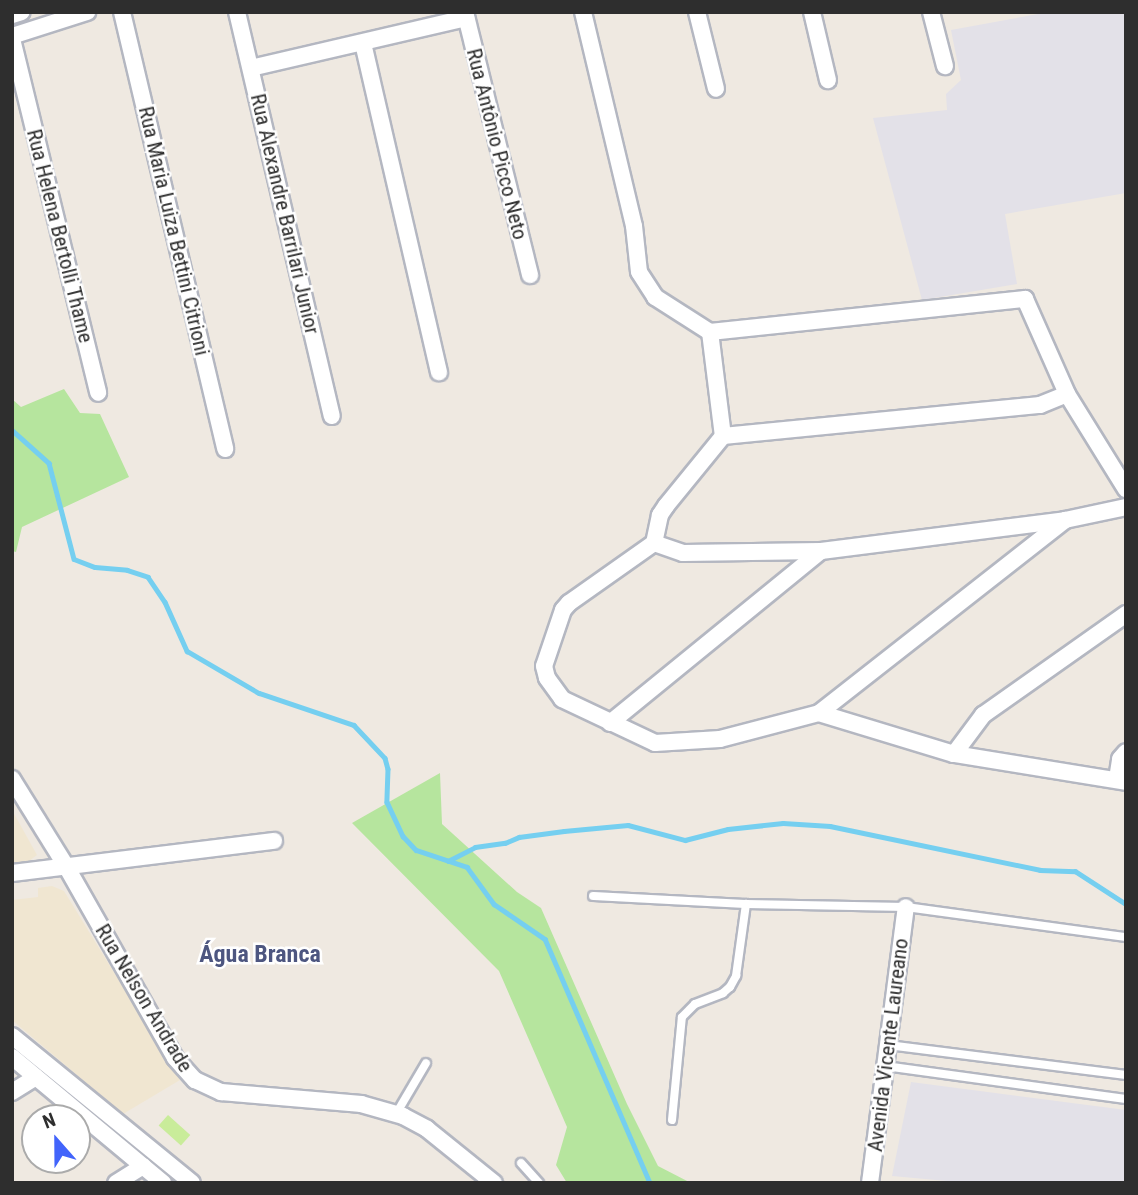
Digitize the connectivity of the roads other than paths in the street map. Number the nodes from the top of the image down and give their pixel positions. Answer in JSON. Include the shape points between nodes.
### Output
{"nodes":[{"id":1,"x":22,"y":12,"type":"edge"},
{"id":2,"x":87,"y":12,"type":"edge"},
{"id":3,"x":122,"y":12,"type":"edge"},
{"id":4,"x":237,"y":12,"type":"edge"},
{"id":5,"x":583,"y":12,"type":"edge"},
{"id":6,"x":697,"y":12,"type":"edge"},
{"id":7,"x":812,"y":12,"type":"edge"},
{"id":8,"x":932,"y":12,"type":"edge"},
{"id":9,"x":12,"y":15,"type":"edge"},
{"id":10,"x":466,"y":15,"type":"edge"},
{"id":11,"x":12,"y":37,"type":"edge"},
{"id":12,"x":363,"y":43,"type":"junction"},
{"id":13,"x":944,"y":66,"type":"dead end"},
{"id":14,"x":251,"y":68,"type":"junction"},
{"id":15,"x":828,"y":80,"type":"dead end"},
{"id":16,"x":716,"y":89,"type":"dead end"},
{"id":17,"x":530,"y":275,"type":"dead end"},
{"id":18,"x":710,"y":332,"type":"junction"},
{"id":19,"x":439,"y":372,"type":"dead end"},
{"id":20,"x":98,"y":393,"type":"dead end"},
{"id":21,"x":1067,"y":394,"type":"junction"},
{"id":22,"x":332,"y":416,"type":"dead end"},
{"id":23,"x":723,"y":436,"type":"junction"},
{"id":24,"x":225,"y":449,"type":"dead end"},
{"id":25,"x":1126,"y":489,"type":"edge"},
{"id":26,"x":1126,"y":507,"type":"edge"},
{"id":27,"x":1065,"y":520,"type":"junction"},
{"id":28,"x":654,"y":543,"type":"junction"},
{"id":29,"x":821,"y":551,"type":"junction"},
{"id":30,"x":1126,"y":614,"type":"edge"},
{"id":31,"x":819,"y":713,"type":"junction"},
{"id":32,"x":610,"y":723,"type":"junction"},
{"id":33,"x":1126,"y":752,"type":"edge"},
{"id":34,"x":954,"y":754,"type":"junction"},
{"id":35,"x":12,"y":779,"type":"edge"},
{"id":36,"x":1121,"y":781,"type":"edge"},
{"id":37,"x":274,"y":842,"type":"dead end"},
{"id":38,"x":66,"y":866,"type":"junction"},
{"id":39,"x":12,"y":873,"type":"edge"},
{"id":40,"x":593,"y":896,"type":"dead end"},
{"id":41,"x":746,"y":904,"type":"junction"},
{"id":42,"x":906,"y":907,"type":"junction"},
{"id":43,"x":1126,"y":937,"type":"edge"},
{"id":44,"x":12,"y":1036,"type":"edge"},
{"id":45,"x":888,"y":1045,"type":"junction"},
{"id":46,"x":12,"y":1057,"type":"edge"},
{"id":47,"x":426,"y":1063,"type":"dead end"},
{"id":48,"x":886,"y":1066,"type":"junction"},
{"id":49,"x":1126,"y":1074,"type":"edge"},
{"id":50,"x":36,"y":1077,"type":"junction"},
{"id":51,"x":12,"y":1092,"type":"edge"},
{"id":52,"x":1126,"y":1099,"type":"edge"},
{"id":53,"x":396,"y":1114,"type":"junction"},
{"id":54,"x":672,"y":1120,"type":"dead end"},
{"id":55,"x":521,"y":1163,"type":"dead end"},
{"id":56,"x":143,"y":1166,"type":"junction"},
{"id":57,"x":116,"y":1183,"type":"edge"},
{"id":58,"x":163,"y":1183,"type":"edge"},
{"id":59,"x":192,"y":1183,"type":"edge"},
{"id":60,"x":494,"y":1183,"type":"edge"},
{"id":61,"x":539,"y":1183,"type":"edge"},
{"id":62,"x":870,"y":1183,"type":"edge"}],
"edges":[{"from":1,"to":9,"type":"street"},
{"from":2,"to":11,"type":"street"},
{"from":3,"to":24,"type":"street","name":"Rua Maria Luiza Bettini Citrioni"},
{"from":4,"to":14,"type":"street","name":"Rua Alexandre Barrilari Junior"},
{"from":5,"to":18,"type":"street","via":[[634,226],[639,272],[655,297]]},
{"from":6,"to":16,"type":"street"},
{"from":7,"to":15,"type":"street"},
{"from":8,"to":13,"type":"street"},
{"from":10,"to":12,"type":"street"},
{"from":10,"to":17,"type":"street","name":"Rua Antônio Picco Neto"},
{"from":11,"to":20,"type":"street","name":"Rua Helena Bertolli Thame"},
{"from":12,"to":14,"type":"street"},
{"from":12,"to":19,"type":"street"},
{"from":14,"to":22,"type":"street","name":"Rua Alexandre Barrilari Junior"},
{"from":18,"to":21,"type":"street","via":[[1024,299]]},
{"from":18,"to":23,"type":"street"},
{"from":21,"to":23,"type":"street","via":[[1040,405]]},
{"from":21,"to":25,"type":"street"},
{"from":23,"to":28,"type":"street","via":[[660,515]]},
{"from":26,"to":27,"type":"street"},
{"from":27,"to":29,"type":"street"},
{"from":27,"to":31,"type":"street"},
{"from":28,"to":29,"type":"street","via":[[683,553]]},
{"from":28,"to":32,"type":"street","via":[[565,607],[545,662],[547,678],[562,699]]},
{"from":29,"to":32,"type":"street"},
{"from":30,"to":34,"type":"street","via":[[983,715]]},
{"from":31,"to":32,"type":"street","via":[[720,739],[662,744]]},
{"from":31,"to":34,"type":"street"},
{"from":33,"to":36,"type":"street","via":[[1120,759]]},
{"from":34,"to":36,"type":"street"},
{"from":35,"to":38,"type":"street","name":"Rua Nelson Andrade"},
{"from":37,"to":38,"type":"street"},
{"from":38,"to":39,"type":"street"},
{"from":38,"to":53,"type":"street","name":"Rua Nelson Andrade","via":[[175,1058],[199,1083],[220,1092],[361,1104]]},
{"from":40,"to":41,"type":"lane"},
{"from":41,"to":42,"type":"lane"},
{"from":41,"to":54,"type":"lane","via":[[736,976],[730,987],[695,1004],[682,1017]]},
{"from":42,"to":43,"type":"lane"},
{"from":42,"to":45,"type":"street","name":"Avenida Vicente Laureano"},
{"from":44,"to":59,"type":"street"},
{"from":45,"to":48,"type":"street","name":"Avenida Vicente Laureano"},
{"from":45,"to":49,"type":"lane"},
{"from":46,"to":50,"type":"street"},
{"from":47,"to":53,"type":"lane"},
{"from":48,"to":52,"type":"lane"},
{"from":48,"to":62,"type":"street","name":"Avenida Vicente Laureano"},
{"from":50,"to":51,"type":"street"},
{"from":50,"to":56,"type":"street"},
{"from":53,"to":60,"type":"street","name":"Rua Nelson Andrade","via":[[427,1129]]},
{"from":55,"to":61,"type":"lane"},
{"from":56,"to":57,"type":"street"},
{"from":56,"to":58,"type":"street"}]}
